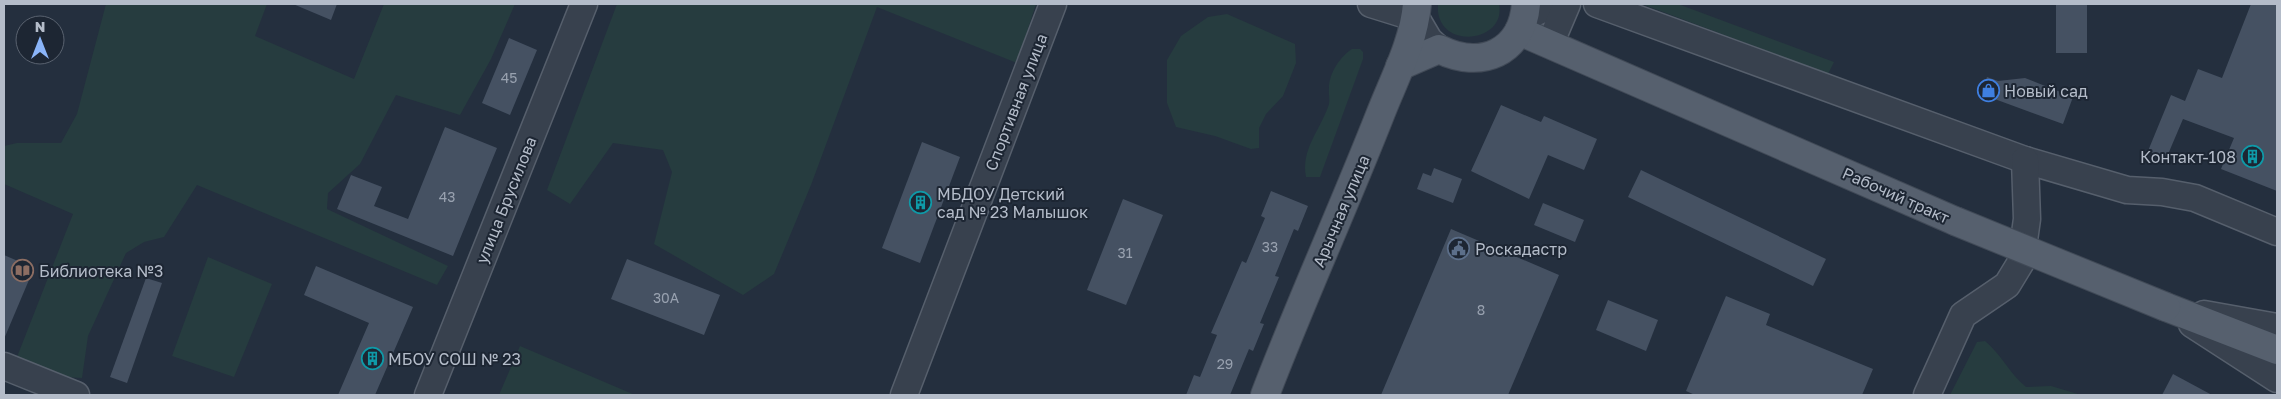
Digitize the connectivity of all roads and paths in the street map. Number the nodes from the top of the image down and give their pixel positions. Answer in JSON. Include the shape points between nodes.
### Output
{"nodes":[{"id":1,"x":584,"y":4,"type":"edge"},
{"id":2,"x":1053,"y":4,"type":"edge"},
{"id":3,"x":1370,"y":4,"type":"edge"},
{"id":4,"x":1553,"y":4,"type":"edge"},
{"id":5,"x":1568,"y":4,"type":"edge"},
{"id":6,"x":1597,"y":4,"type":"edge"},
{"id":7,"x":1416,"y":11,"type":"edge"},
{"id":8,"x":1523,"y":18,"type":"edge"},
{"id":9,"x":1550,"y":44,"type":"junction"},
{"id":10,"x":1440,"y":50,"type":"junction"},
{"id":11,"x":1400,"y":66,"type":"junction"},
{"id":12,"x":2025,"y":160,"type":"junction"},
{"id":13,"x":2277,"y":232,"type":"edge"},
{"id":14,"x":2166,"y":307,"type":"junction"},
{"id":15,"x":2277,"y":327,"type":"edge"},
{"id":16,"x":2277,"y":350,"type":"edge"},
{"id":17,"x":4,"y":366,"type":"edge"},
{"id":18,"x":2277,"y":379,"type":"edge"},
{"id":19,"x":76,"y":395,"type":"edge"},
{"id":20,"x":428,"y":395,"type":"edge"},
{"id":21,"x":904,"y":395,"type":"edge"},
{"id":22,"x":1266,"y":395,"type":"edge"},
{"id":23,"x":1927,"y":395,"type":"edge"}],
"edges":[{"from":1,"to":20,"type":"street","name":"улица Брусилова"},
{"from":2,"to":21,"type":"street","name":"Спортивная улица"},
{"from":3,"to":7,"type":"street"},
{"from":4,"to":8,"type":"street"},
{"from":5,"to":9,"type":"street"},
{"from":6,"to":12,"type":"street"},
{"from":7,"to":10,"type":"street","via":[[1429,40]]},
{"from":7,"to":11,"type":"main road","name":"Арычная улица"},
{"from":8,"to":9,"type":"main road","name":"Рабочий тракт"},
{"from":8,"to":10,"type":"main road","via":[[1505,47],[1486,57],[1470,60]]},
{"from":9,"to":14,"type":"main road","name":"Рабочий тракт","bridge":true,"via":[[1955,221]]},
{"from":10,"to":11,"type":"main road"},
{"from":11,"to":22,"type":"main road","name":"Арычная улица"},
{"from":12,"to":13,"type":"street","via":[[2127,190],[2195,198]]},
{"from":12,"to":23,"type":"street","via":[[2027,219],[2022,262],[2007,285],[1963,315]]},
{"from":14,"to":15,"type":"street"},
{"from":14,"to":16,"type":"main road","name":"Рабочий тракт"},
{"from":14,"to":18,"type":"street"},
{"from":17,"to":19,"type":"street"}]}
